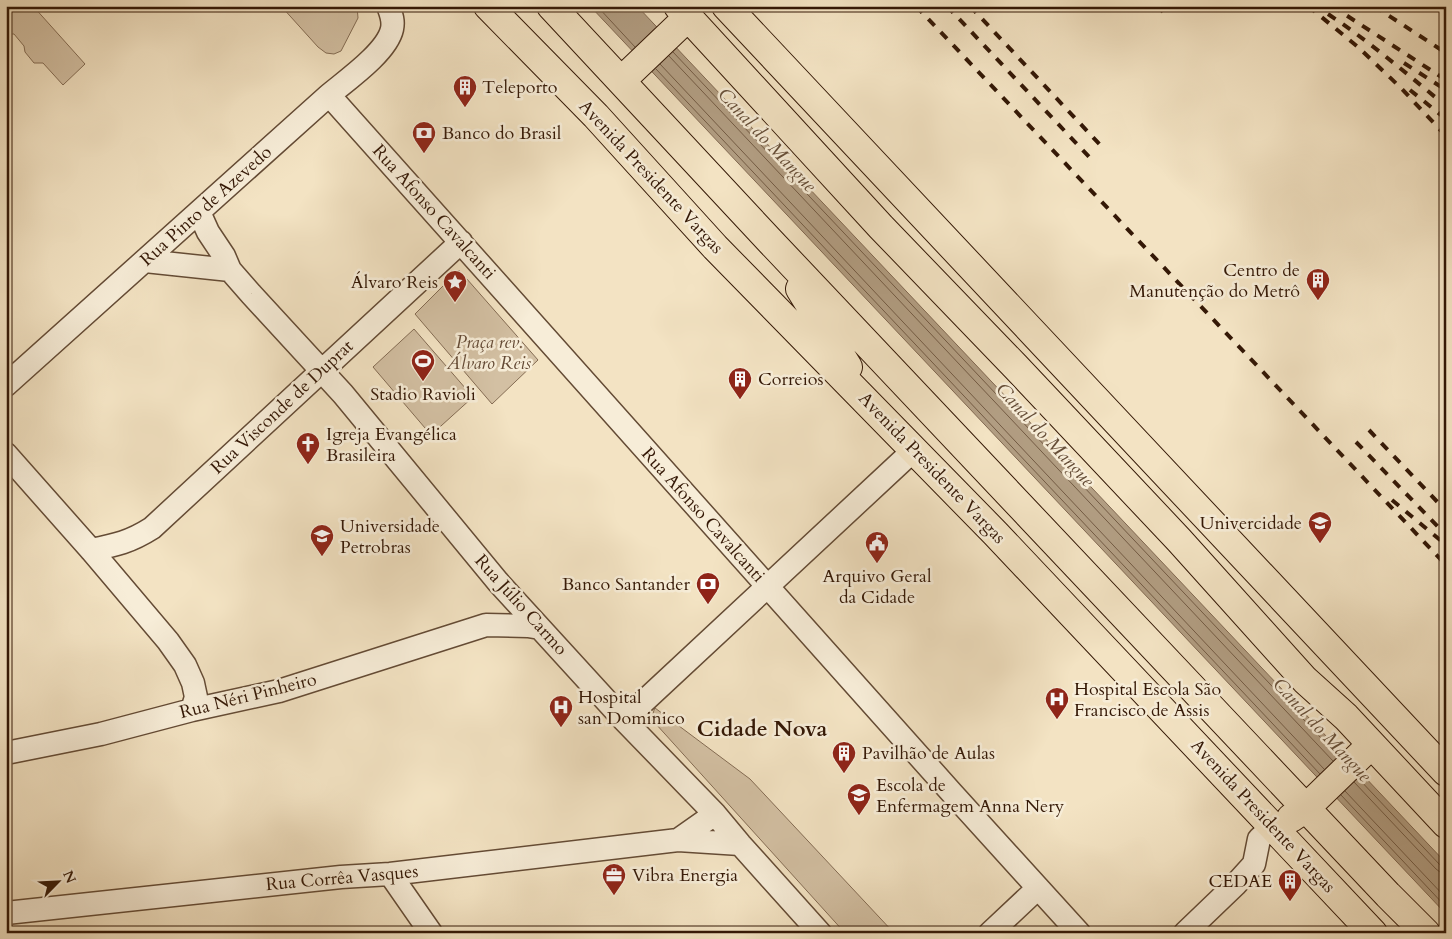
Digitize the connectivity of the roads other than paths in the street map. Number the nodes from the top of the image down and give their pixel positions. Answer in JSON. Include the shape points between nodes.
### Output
{"nodes":[{"id":1,"x":488,"y":6,"type":"edge"},
{"id":2,"x":551,"y":6,"type":"edge"},
{"id":3,"x":726,"y":6,"type":"edge"},
{"id":4,"x":390,"y":12,"type":"edge"},
{"id":5,"x":679,"y":18,"type":"edge"},
{"id":6,"x":629,"y":73,"type":"junction"},
{"id":7,"x":329,"y":95,"type":"junction"},
{"id":8,"x":199,"y":212,"type":"junction"},
{"id":9,"x":770,"y":241,"type":"junction"},
{"id":10,"x":461,"y":242,"type":"junction"},
{"id":11,"x":145,"y":261,"type":"junction"},
{"id":12,"x":230,"y":270,"type":"junction"},
{"id":13,"x":322,"y":370,"type":"junction"},
{"id":14,"x":6,"y":385,"type":"edge"},
{"id":15,"x":874,"y":409,"type":"junction"},
{"id":16,"x":915,"y":449,"type":"junction"},
{"id":17,"x":6,"y":454,"type":"edge"},
{"id":18,"x":996,"y":533,"type":"junction"},
{"id":19,"x":1179,"y":540,"type":"junction"},
{"id":20,"x":91,"y":550,"type":"junction"},
{"id":21,"x":1063,"y":551,"type":"junction"},
{"id":22,"x":498,"y":582,"type":"junction"},
{"id":23,"x":767,"y":586,"type":"junction"},
{"id":24,"x":486,"y":625,"type":"junction"},
{"id":25,"x":540,"y":628,"type":"junction"},
{"id":26,"x":1349,"y":669,"type":"junction"},
{"id":27,"x":192,"y":710,"type":"junction"},
{"id":28,"x":624,"y":720,"type":"junction"},
{"id":29,"x":6,"y":753,"type":"edge"},
{"id":30,"x":1363,"y":753,"type":"junction"},
{"id":31,"x":1446,"y":772,"type":"edge"},
{"id":32,"x":1315,"y":799,"type":"junction"},
{"id":33,"x":715,"y":814,"type":"junction"},
{"id":34,"x":1446,"y":824,"type":"edge"},
{"id":35,"x":1273,"y":826,"type":"junction"},
{"id":36,"x":678,"y":840,"type":"junction"},
{"id":37,"x":740,"y":844,"type":"junction"},
{"id":38,"x":390,"y":874,"type":"junction"},
{"id":39,"x":1038,"y":888,"type":"junction"},
{"id":40,"x":6,"y":913,"type":"edge"},
{"id":41,"x":1372,"y":931,"type":"edge"},
{"id":42,"x":431,"y":933,"type":"edge"},
{"id":43,"x":820,"y":933,"type":"edge"},
{"id":44,"x":990,"y":933,"type":"edge"},
{"id":45,"x":1079,"y":933,"type":"edge"},
{"id":46,"x":1185,"y":933,"type":"edge"},
{"id":47,"x":1426,"y":933,"type":"edge"}],
"edges":[{"from":1,"to":15,"type":"main road","name":"Avenida Presidente Vargas","via":[[596,116],[715,247]]},
{"from":2,"to":6,"type":"main road","name":"Avenida Presidente Vargas"},
{"from":3,"to":26,"type":"main road"},
{"from":4,"to":7,"type":"street","name":"Rua Pinto de Azevedo","via":[[392,30],[374,57]]},
{"from":5,"to":6,"type":"main road"},
{"from":5,"to":19,"type":"main road"},
{"from":6,"to":9,"type":"main road","name":"Avenida Presidente Vargas"},
{"from":7,"to":8,"type":"street","name":"Rua Pinto de Azevedo"},
{"from":7,"to":10,"type":"street","name":"Rua Afonso Cavalcanti"},
{"from":8,"to":11,"type":"street","name":"Rua Pinto de Azevedo"},
{"from":8,"to":12,"type":"street","name":"Rua Júlio Carmo"},
{"from":9,"to":15,"type":"main road"},
{"from":9,"to":21,"type":"main road","name":"Avenida Presidente Vargas"},
{"from":10,"to":13,"type":"street","name":"Rua Visconde de Duprat"},
{"from":10,"to":23,"type":"street","name":"Rua Afonso Cavalcanti"},
{"from":11,"to":12,"type":"street"},
{"from":11,"to":14,"type":"street","name":"Rua Pinto de Azevedo"},
{"from":12,"to":13,"type":"street","name":"Rua Júlio Carmo"},
{"from":13,"to":20,"type":"street","name":"Rua Visconde de Duprat","via":[[152,528],[124,543]]},
{"from":13,"to":22,"type":"street","name":"Rua Júlio Carmo"},
{"from":15,"to":16,"type":"main road","name":"Avenida Presidente Vargas"},
{"from":16,"to":18,"type":"main road","name":"Avenida Presidente Vargas"},
{"from":16,"to":23,"type":"street"},
{"from":17,"to":20,"type":"street"},
{"from":18,"to":21,"type":"main road"},
{"from":18,"to":35,"type":"main road","name":"Avenida Presidente Vargas"},
{"from":19,"to":26,"type":"main road","via":[[1238,582],[1306,640]]},
{"from":19,"to":30,"type":"main road","via":[[1305,680],[1346,717]]},
{"from":20,"to":27,"type":"street","via":[[185,665],[196,698]]},
{"from":21,"to":32,"type":"main road","name":"Avenida Presidente Vargas"},
{"from":22,"to":24,"type":"street","via":[[499,604]]},
{"from":22,"to":25,"type":"street","name":"Rua Júlio Carmo"},
{"from":23,"to":28,"type":"street"},
{"from":23,"to":39,"type":"street","name":"Rua Afonso Cavalcanti"},
{"from":24,"to":25,"type":"street","name":"Rua Néri Pinheiro"},
{"from":24,"to":27,"type":"street","name":"Rua Néri Pinheiro","via":[[279,691]]},
{"from":25,"to":28,"type":"street","name":"Rua Júlio Carmo"},
{"from":26,"to":31,"type":"main road"},
{"from":27,"to":29,"type":"street","name":"Rua Néri Pinheiro","via":[[101,734]]},
{"from":28,"to":33,"type":"street","name":"Rua Júlio Carmo"},
{"from":30,"to":32,"type":"main road"},
{"from":30,"to":34,"type":"main road"},
{"from":32,"to":35,"type":"main road","via":[[1285,823]]},
{"from":32,"to":47,"type":"main road","name":"Avenida Presidente Vargas","via":[[1388,896]]},
{"from":33,"to":36,"type":"street","name":"Rua Corrêa Vasques"},
{"from":33,"to":37,"type":"street","name":"Rua Júlio Carmo"},
{"from":35,"to":41,"type":"main road","name":"Avenida Presidente Vargas"},
{"from":35,"to":46,"type":"street","via":[[1259,839],[1254,864]]},
{"from":36,"to":37,"type":"street","name":"Rua Corrêa Vasques"},
{"from":36,"to":38,"type":"street","name":"Rua Corrêa Vasques"},
{"from":37,"to":43,"type":"street","name":"Rua Júlio Carmo"},
{"from":38,"to":40,"type":"street","name":"Rua Corrêa Vasques"},
{"from":38,"to":42,"type":"street"},
{"from":39,"to":44,"type":"street"},
{"from":39,"to":45,"type":"street","name":"Rua Afonso Cavalcanti"}]}
